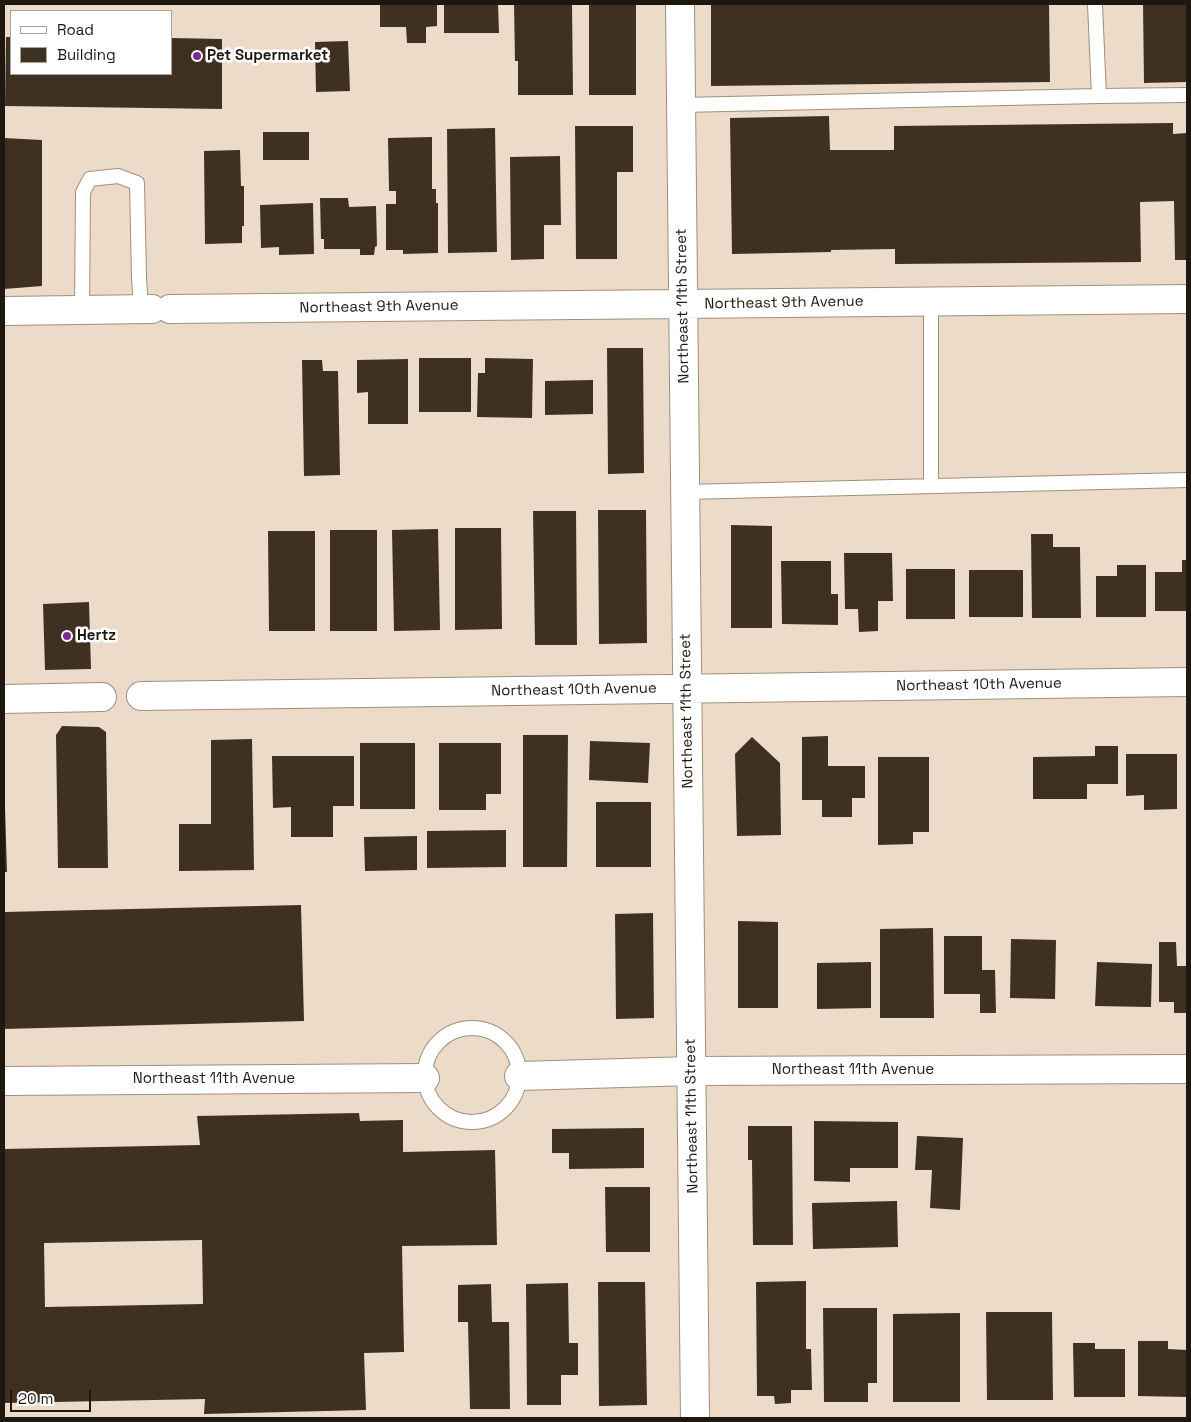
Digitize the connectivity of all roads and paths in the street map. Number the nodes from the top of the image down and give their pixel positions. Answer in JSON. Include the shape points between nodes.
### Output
{"nodes":[{"id":1,"x":680,"y":4,"type":"edge"},
{"id":2,"x":1096,"y":4,"type":"edge"},
{"id":3,"x":1187,"y":94,"type":"edge"},
{"id":4,"x":1099,"y":96,"type":"junction"},
{"id":5,"x":681,"y":105,"type":"junction"},
{"id":6,"x":1187,"y":299,"type":"edge"},
{"id":7,"x":931,"y":301,"type":"junction"},
{"id":8,"x":683,"y":304,"type":"junction"},
{"id":9,"x":154,"y":309,"type":"junction"},
{"id":10,"x":82,"y":310,"type":"junction"},
{"id":11,"x":4,"y":311,"type":"edge"},
{"id":12,"x":1187,"y":480,"type":"edge"},
{"id":13,"x":931,"y":486,"type":"junction"},
{"id":14,"x":685,"y":492,"type":"junction"},
{"id":15,"x":1187,"y":682,"type":"edge"},
{"id":16,"x":686,"y":688,"type":"junction"},
{"id":17,"x":140,"y":696,"type":"dead end"},
{"id":18,"x":102,"y":697,"type":"dead end"},
{"id":19,"x":4,"y":699,"type":"edge"},
{"id":20,"x":1187,"y":1069,"type":"edge"},
{"id":21,"x":692,"y":1071,"type":"junction"},
{"id":22,"x":520,"y":1076,"type":"junction"},
{"id":23,"x":425,"y":1078,"type":"junction"},
{"id":24,"x":4,"y":1081,"type":"edge"},
{"id":25,"x":695,"y":1418,"type":"edge"}],
"edges":[{"from":1,"to":5,"type":"street","name":"Northeast 11th Street"},
{"from":2,"to":4,"type":"lane"},
{"from":3,"to":4,"type":"lane"},
{"from":4,"to":5,"type":"lane"},
{"from":5,"to":8,"type":"street","name":"Northeast 11th Street"},
{"from":6,"to":7,"type":"street","name":"Northeast 9th Avenue"},
{"from":7,"to":8,"type":"street","name":"Northeast 9th Avenue"},
{"from":7,"to":13,"type":"lane"},
{"from":8,"to":9,"type":"street","name":"Northeast 9th Avenue"},
{"from":8,"to":14,"type":"street","name":"Northeast 11th Street"},
{"from":9,"to":10,"type":"street","name":"Northeast 9th Avenue"},
{"from":9,"to":10,"type":"lane","via":[[139,277],[137,183],[118,176],[90,179],[83,192]]},
{"from":10,"to":11,"type":"street","name":"Northeast 9th Avenue"},
{"from":12,"to":13,"type":"lane"},
{"from":13,"to":14,"type":"lane"},
{"from":14,"to":16,"type":"street","name":"Northeast 11th Street"},
{"from":15,"to":16,"type":"street","name":"Northeast 10th Avenue"},
{"from":16,"to":17,"type":"street","name":"Northeast 10th Avenue"},
{"from":16,"to":21,"type":"street","name":"Northeast 11th Street"},
{"from":18,"to":19,"type":"street"},
{"from":20,"to":21,"type":"street","name":"Northeast 11th Avenue"},
{"from":21,"to":22,"type":"street","name":"Northeast 11th Avenue"},
{"from":21,"to":25,"type":"street","name":"Northeast 11th Street"},
{"from":22,"to":23,"type":"lane","via":[[508,1106],[481,1122],[464,1122],[449,1117],[428,1093]]},
{"from":22,"to":23,"type":"lane","via":[[517,1060],[499,1036],[486,1029],[470,1027],[455,1030],[432,1049],[426,1062]]},
{"from":23,"to":24,"type":"street","name":"Northeast 11th Avenue"}]}
